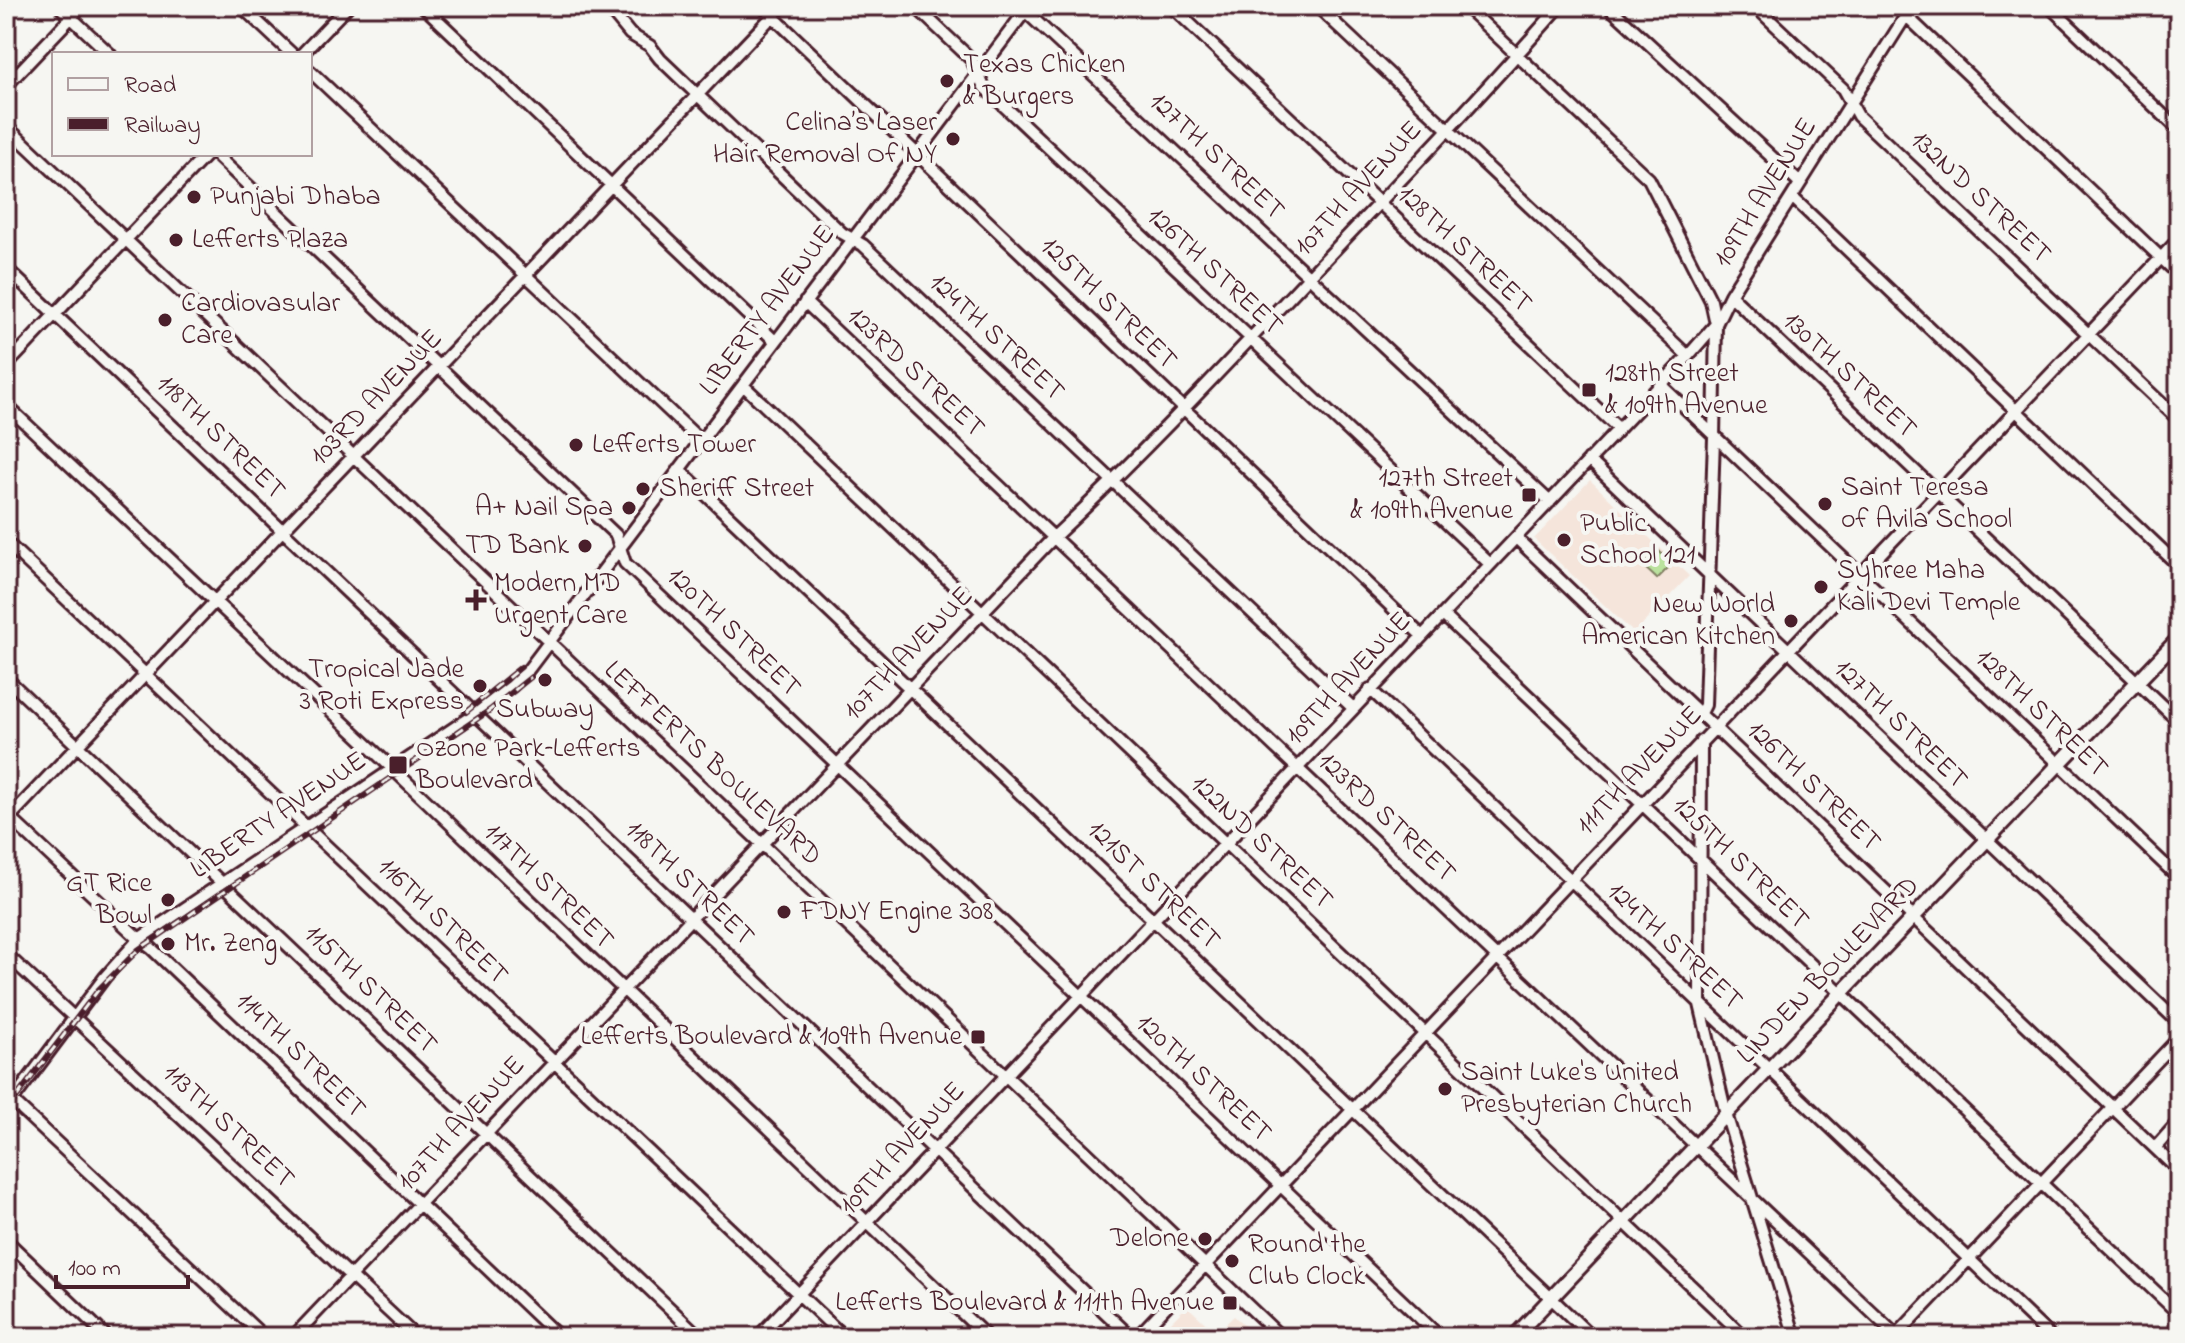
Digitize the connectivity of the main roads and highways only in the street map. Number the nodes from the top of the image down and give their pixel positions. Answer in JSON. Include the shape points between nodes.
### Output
{"nodes":[{"id":1,"x":2179,"y":638,"type":"edge"},
{"id":2,"x":1514,"y":1337,"type":"edge"}],
"edges":[{"from":1,"to":2,"type":"main road","name":"LINDEN BOULEVARD"}]}
